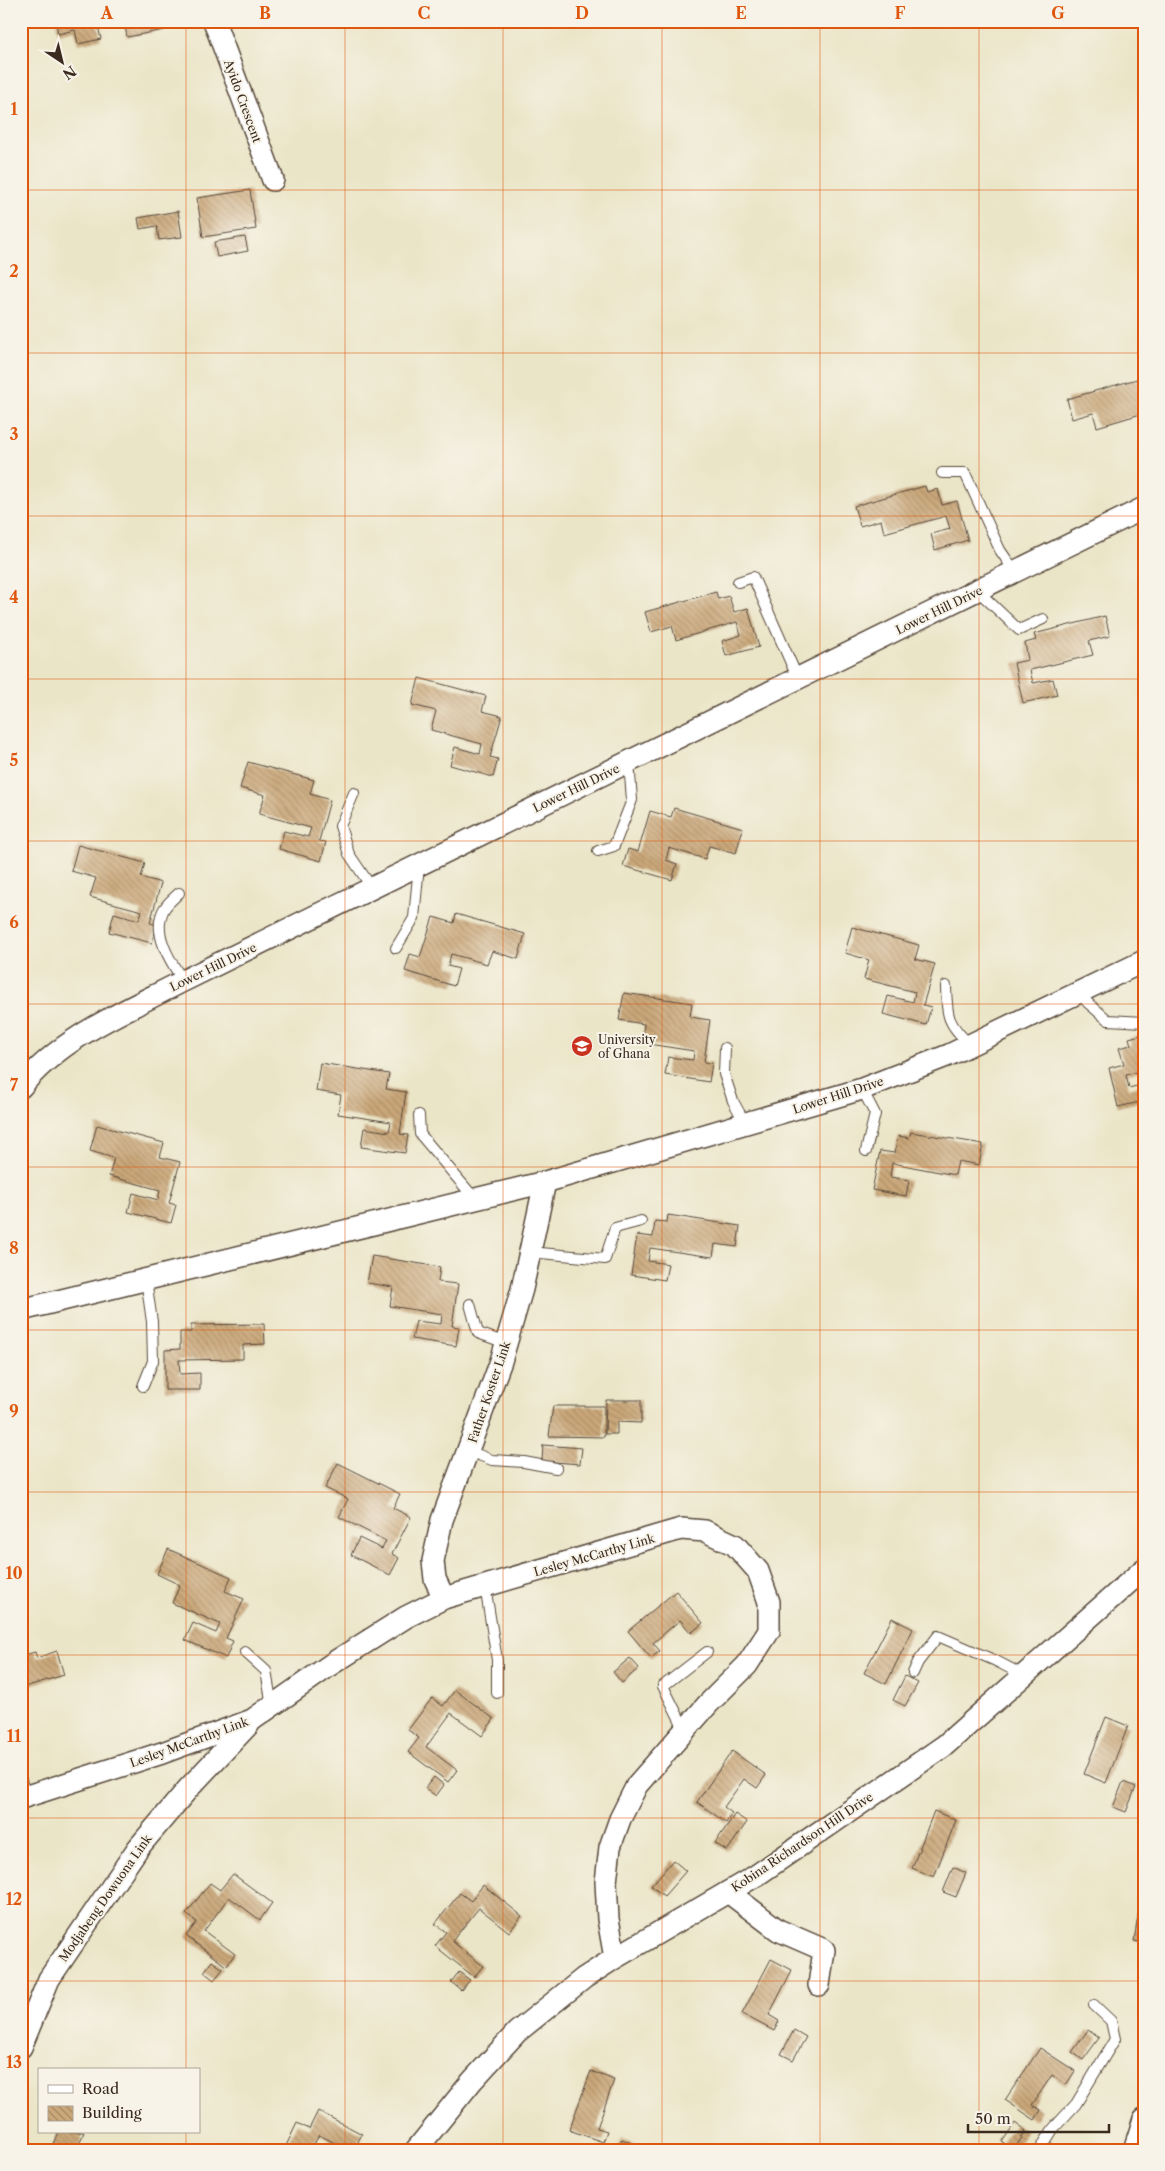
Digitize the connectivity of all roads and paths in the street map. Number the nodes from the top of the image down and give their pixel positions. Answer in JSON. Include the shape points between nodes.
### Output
{"nodes":[{"id":1,"x":214,"y":21,"type":"edge"},
{"id":2,"x":273,"y":180,"type":"dead end"},
{"id":3,"x":942,"y":473,"type":"dead end"},
{"id":4,"x":1144,"y":508,"type":"edge"},
{"id":5,"x":1015,"y":572,"type":"junction"},
{"id":6,"x":738,"y":582,"type":"dead end"},
{"id":7,"x":978,"y":591,"type":"junction"},
{"id":8,"x":1043,"y":619,"type":"dead end"},
{"id":9,"x":798,"y":679,"type":"junction"},
{"id":10,"x":629,"y":762,"type":"junction"},
{"id":11,"x":354,"y":793,"type":"dead end"},
{"id":12,"x":598,"y":851,"type":"dead end"},
{"id":13,"x":419,"y":865,"type":"junction"},
{"id":14,"x":372,"y":888,"type":"junction"},
{"id":15,"x":180,"y":893,"type":"dead end"},
{"id":16,"x":396,"y":948,"type":"dead end"},
{"id":17,"x":1144,"y":961,"type":"edge"},
{"id":18,"x":183,"y":981,"type":"junction"},
{"id":19,"x":946,"y":986,"type":"dead end"},
{"id":20,"x":1079,"y":992,"type":"junction"},
{"id":21,"x":1144,"y":1022,"type":"edge"},
{"id":22,"x":970,"y":1045,"type":"junction"},
{"id":23,"x":725,"y":1048,"type":"dead end"},
{"id":24,"x":21,"y":1087,"type":"edge"},
{"id":25,"x":862,"y":1089,"type":"junction"},
{"id":26,"x":419,"y":1115,"type":"dead end"},
{"id":27,"x":745,"y":1123,"type":"junction"},
{"id":28,"x":866,"y":1151,"type":"dead end"},
{"id":29,"x":545,"y":1182,"type":"junction"},
{"id":30,"x":475,"y":1199,"type":"junction"},
{"id":31,"x":642,"y":1222,"type":"dead end"},
{"id":32,"x":530,"y":1252,"type":"junction"},
{"id":33,"x":146,"y":1279,"type":"junction"},
{"id":34,"x":470,"y":1304,"type":"dead end"},
{"id":35,"x":21,"y":1310,"type":"edge"},
{"id":36,"x":506,"y":1344,"type":"junction"},
{"id":37,"x":143,"y":1386,"type":"dead end"},
{"id":38,"x":468,"y":1451,"type":"junction"},
{"id":39,"x":556,"y":1468,"type":"dead end"},
{"id":40,"x":1144,"y":1569,"type":"edge"},
{"id":41,"x":485,"y":1586,"type":"junction"},
{"id":42,"x":444,"y":1598,"type":"junction"},
{"id":43,"x":245,"y":1652,"type":"dead end"},
{"id":44,"x":707,"y":1652,"type":"dead end"},
{"id":45,"x":913,"y":1673,"type":"dead end"},
{"id":46,"x":1023,"y":1675,"type":"junction"},
{"id":47,"x":497,"y":1692,"type":"dead end"},
{"id":48,"x":272,"y":1706,"type":"junction"},
{"id":49,"x":252,"y":1720,"type":"junction"},
{"id":50,"x":685,"y":1730,"type":"junction"},
{"id":51,"x":23,"y":1792,"type":"edge"},
{"id":52,"x":728,"y":1892,"type":"junction"},
{"id":53,"x":615,"y":1958,"type":"junction"},
{"id":54,"x":819,"y":1985,"type":"dead end"},
{"id":55,"x":1094,"y":2005,"type":"dead end"},
{"id":56,"x":21,"y":2047,"type":"edge"},
{"id":57,"x":1144,"y":2118,"type":"edge"},
{"id":58,"x":416,"y":2150,"type":"edge"},
{"id":59,"x":1040,"y":2150,"type":"edge"},
{"id":60,"x":1134,"y":2150,"type":"edge"}],
"edges":[{"from":1,"to":2,"type":"street","name":"Ayido Crescent"},
{"from":3,"to":5,"type":"lane","via":[[965,473],[1000,550]]},
{"from":4,"to":5,"type":"street","name":"Lower Hill Drive"},
{"from":5,"to":7,"type":"street","name":"Lower Hill Drive"},
{"from":6,"to":9,"type":"lane","via":[[753,577]]},
{"from":7,"to":8,"type":"lane","via":[[1019,630]]},
{"from":7,"to":9,"type":"street","name":"Lower Hill Drive"},
{"from":9,"to":10,"type":"street","name":"Lower Hill Drive"},
{"from":10,"to":12,"type":"lane","via":[[632,800],[614,846]]},
{"from":10,"to":13,"type":"street","name":"Lower Hill Drive"},
{"from":11,"to":14,"type":"lane","via":[[340,826],[349,854]]},
{"from":13,"to":14,"type":"street","name":"Lower Hill Drive"},
{"from":13,"to":16,"type":"lane","via":[[414,918]]},
{"from":14,"to":18,"type":"street","name":"Lower Hill Drive"},
{"from":15,"to":18,"type":"lane","via":[[163,911],[161,937]]},
{"from":17,"to":20,"type":"street","name":"Lower Hill Drive"},
{"from":18,"to":24,"type":"street","name":"Lower Hill Drive","via":[[97,1026],[36,1069]]},
{"from":19,"to":22,"type":"lane","via":[[947,1010],[953,1029]]},
{"from":20,"to":21,"type":"lane","via":[[1108,1020]]},
{"from":20,"to":22,"type":"street","name":"Lower Hill Drive"},
{"from":22,"to":25,"type":"street","name":"Lower Hill Drive"},
{"from":23,"to":27,"type":"lane","via":[[724,1074]]},
{"from":25,"to":27,"type":"street","name":"Lower Hill Drive"},
{"from":25,"to":28,"type":"lane","via":[[876,1114]]},
{"from":26,"to":30,"type":"lane","via":[[420,1134]]},
{"from":27,"to":29,"type":"street","name":"Lower Hill Drive"},
{"from":29,"to":30,"type":"street","name":"Lower Hill Drive"},
{"from":29,"to":32,"type":"street","name":"Father Koster Link"},
{"from":30,"to":33,"type":"street","name":"Lower Hill Drive"},
{"from":31,"to":32,"type":"lane","via":[[615,1228],[605,1259]]},
{"from":32,"to":36,"type":"street","name":"Father Koster Link"},
{"from":33,"to":35,"type":"street","name":"Lower Hill Drive"},
{"from":33,"to":37,"type":"lane","via":[[153,1361]]},
{"from":34,"to":36,"type":"lane","via":[[478,1333]]},
{"from":36,"to":38,"type":"street","name":"Father Koster Link"},
{"from":38,"to":39,"type":"lane","via":[[492,1460]]},
{"from":38,"to":42,"type":"street","name":"Father Koster Link","via":[[442,1520],[434,1561],[435,1579]]},
{"from":40,"to":46,"type":"street","name":"Kobina Richardson Hill Drive"},
{"from":41,"to":42,"type":"street","name":"Lesley McCarthy Link"},
{"from":41,"to":47,"type":"lane","via":[[497,1660]]},
{"from":41,"to":50,"type":"street","name":"Lesley McCarthy Link","via":[[681,1529],[705,1531],[735,1545],[758,1571],[769,1602],[769,1631],[747,1665]]},
{"from":42,"to":48,"type":"street","name":"Lesley McCarthy Link","via":[[406,1617]]},
{"from":43,"to":48,"type":"lane","via":[[266,1671]]},
{"from":44,"to":50,"type":"lane","via":[[663,1686]]},
{"from":45,"to":46,"type":"lane","via":[[938,1636]]},
{"from":46,"to":52,"type":"street","name":"Kobina Richardson Hill Drive","via":[[944,1746]]},
{"from":48,"to":49,"type":"street","name":"Lesley McCarthy Link"},
{"from":49,"to":51,"type":"street","name":"Lesley McCarthy Link","via":[[162,1753]]},
{"from":49,"to":56,"type":"street","name":"Modjabeng Dowuona Link","via":[[138,1848],[49,1979]]},
{"from":50,"to":53,"type":"street","name":"Lesley McCarthy Link","via":[[637,1785],[610,1847],[606,1882]]},
{"from":52,"to":53,"type":"street","name":"Kobina Richardson Hill Drive"},
{"from":52,"to":54,"type":"street","via":[[778,1930],[824,1950]]},
{"from":53,"to":58,"type":"street","name":"Kobina Richardson Hill Drive","via":[[584,1978],[517,2032]]},
{"from":55,"to":59,"type":"lane","via":[[1111,2021],[1114,2039],[1076,2104],[1053,2129]]},
{"from":57,"to":60,"type":"street"}]}
